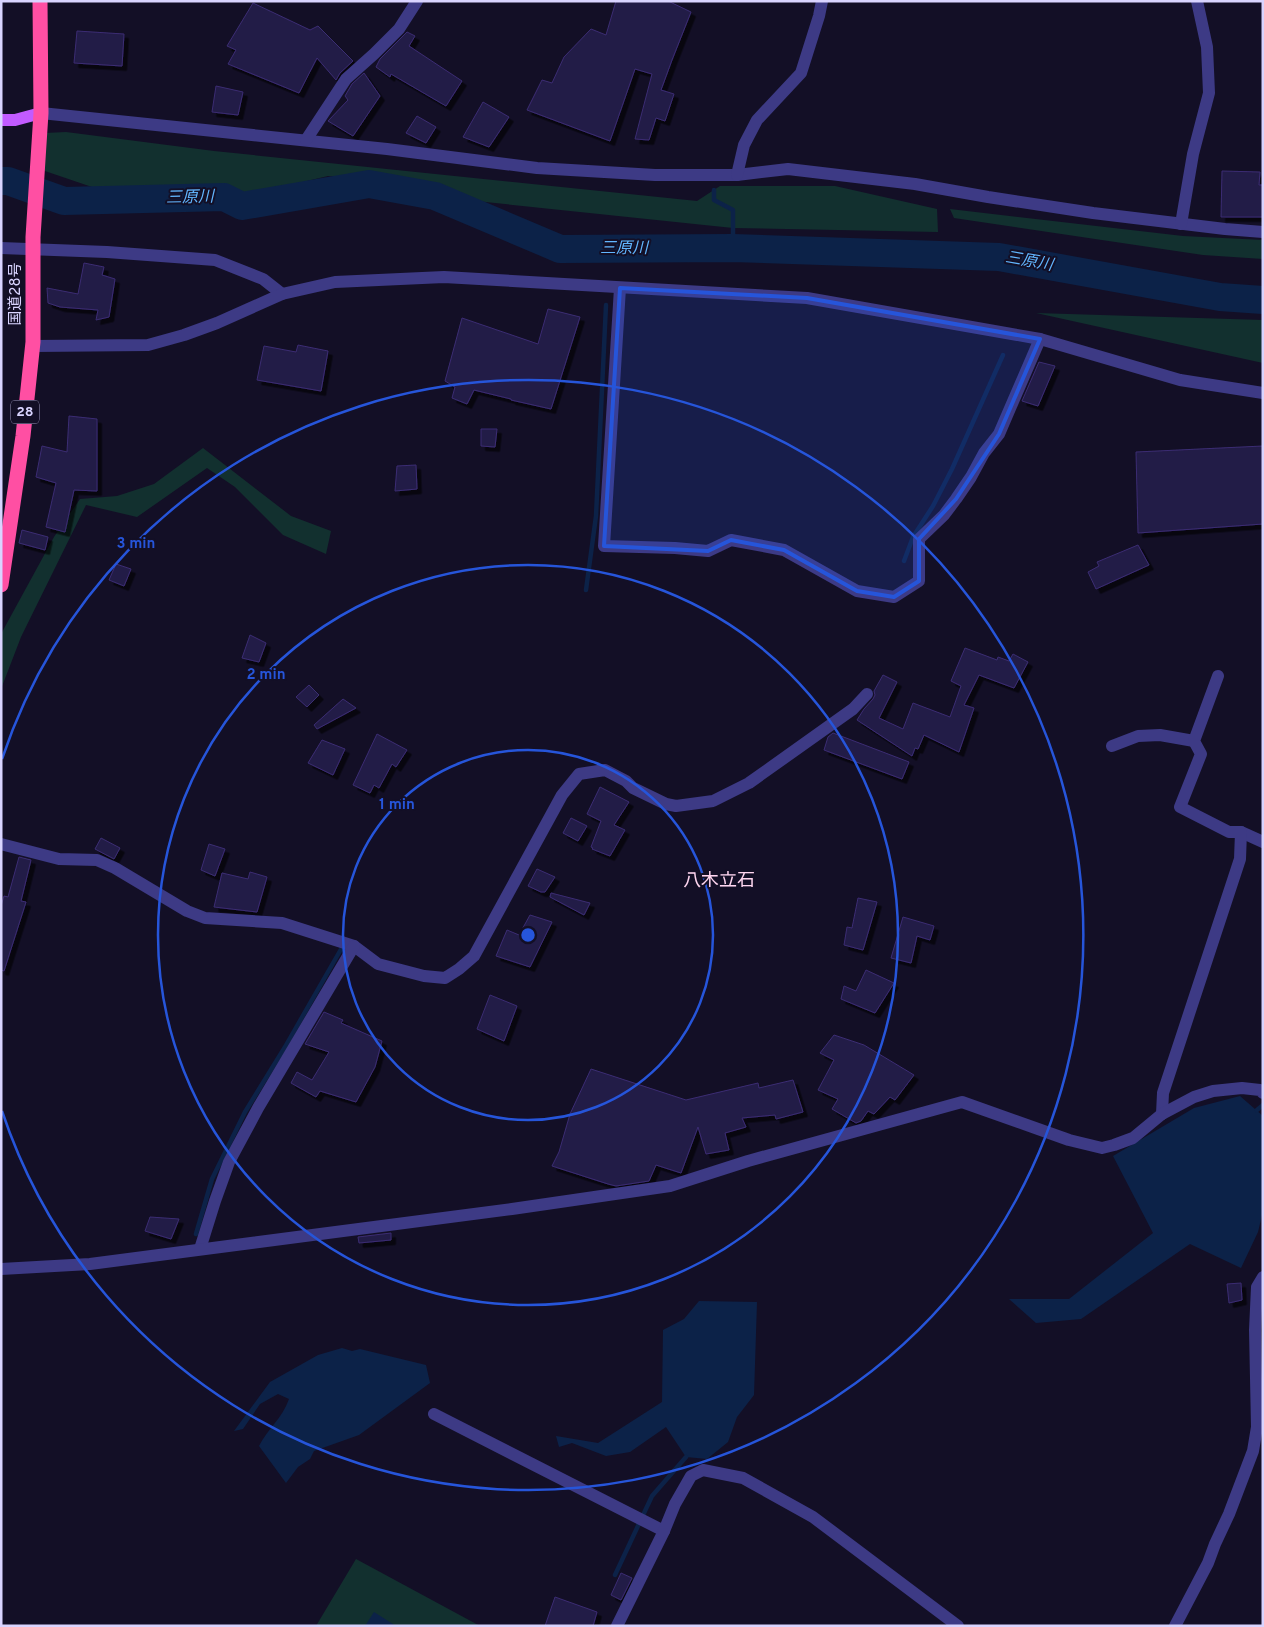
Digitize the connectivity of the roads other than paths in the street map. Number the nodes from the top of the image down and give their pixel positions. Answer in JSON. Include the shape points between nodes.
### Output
{"nodes":[{"id":1,"x":40,"y":1,"type":"edge"},
{"id":2,"x":417,"y":1,"type":"edge"},
{"id":3,"x":822,"y":1,"type":"edge"},
{"id":4,"x":1197,"y":1,"type":"edge"},
{"id":5,"x":41,"y":113,"type":"junction"},
{"id":6,"x":1,"y":120,"type":"edge"},
{"id":7,"x":306,"y":140,"type":"junction"},
{"id":8,"x":737,"y":175,"type":"junction"},
{"id":9,"x":1181,"y":224,"type":"junction"},
{"id":10,"x":1263,"y":232,"type":"edge"},
{"id":11,"x":33,"y":244,"type":"junction"},
{"id":12,"x":1,"y":248,"type":"edge"},
{"id":13,"x":620,"y":288,"type":"junction"},
{"id":14,"x":282,"y":294,"type":"junction"},
{"id":15,"x":1040,"y":339,"type":"junction"},
{"id":16,"x":33,"y":346,"type":"junction"},
{"id":17,"x":1263,"y":393,"type":"edge"},
{"id":18,"x":2,"y":576,"type":"edge"},
{"id":19,"x":1218,"y":676,"type":"dead end"},
{"id":20,"x":867,"y":694,"type":"dead end"},
{"id":21,"x":1194,"y":741,"type":"junction"},
{"id":22,"x":1112,"y":746,"type":"dead end"},
{"id":23,"x":1241,"y":832,"type":"junction"},
{"id":24,"x":1263,"y":842,"type":"edge"},
{"id":25,"x":1,"y":844,"type":"edge"},
{"id":26,"x":354,"y":946,"type":"junction"},
{"id":27,"x":1263,"y":1093,"type":"edge"},
{"id":28,"x":1162,"y":1114,"type":"junction"},
{"id":29,"x":200,"y":1249,"type":"junction"},
{"id":30,"x":1,"y":1269,"type":"edge"},
{"id":31,"x":1263,"y":1277,"type":"edge"},
{"id":32,"x":434,"y":1414,"type":"dead end"},
{"id":33,"x":664,"y":1531,"type":"junction"},
{"id":34,"x":617,"y":1626,"type":"edge"},
{"id":35,"x":958,"y":1626,"type":"edge"},
{"id":36,"x":1175,"y":1626,"type":"edge"}],
"edges":[{"from":1,"to":5,"type":"highway","name":"国道28号","number":"28"},
{"from":2,"to":7,"type":"street","via":[[399,29],[346,79]]},
{"from":3,"to":8,"type":"street","via":[[801,73],[757,120],[744,145]]},
{"from":4,"to":9,"type":"street","via":[[1207,47],[1209,93],[1193,154]]},
{"from":5,"to":6,"type":"main road"},
{"from":5,"to":7,"type":"street"},
{"from":5,"to":11,"type":"highway","name":"国道28号","number":"28"},
{"from":7,"to":8,"type":"street","via":[[537,168],[655,175]]},
{"from":8,"to":9,"type":"street","via":[[788,169],[915,184]]},
{"from":9,"to":10,"type":"street"},
{"from":11,"to":12,"type":"street"},
{"from":11,"to":14,"type":"street","via":[[215,260],[263,279]]},
{"from":11,"to":16,"type":"highway","name":"国道28号","number":"28"},
{"from":13,"to":14,"type":"street","via":[[444,277],[335,282]]},
{"from":13,"to":15,"type":"street","via":[[807,298]]},
{"from":13,"to":15,"type":"street","via":[[604,546],[708,551],[731,540],[784,550],[857,592],[894,597],[919,581],[919,539],[944,515],[1000,434]]},
{"from":14,"to":16,"type":"street","via":[[201,329],[148,345]]},
{"from":15,"to":17,"type":"street","via":[[1180,380]]},
{"from":16,"to":18,"type":"highway","name":"国道28号","number":"28"},
{"from":19,"to":21,"type":"street"},
{"from":20,"to":26,"type":"street","via":[[853,709],[749,783],[713,802],[666,804],[605,770],[579,774],[562,795],[474,956],[444,978],[378,964]]},
{"from":21,"to":22,"type":"street","via":[[1160,735],[1138,736]]},
{"from":21,"to":23,"type":"street","via":[[1201,754],[1180,807],[1230,832]]},
{"from":23,"to":24,"type":"street"},
{"from":23,"to":28,"type":"street","via":[[1240,859],[1163,1093]]},
{"from":25,"to":26,"type":"street","via":[[59,860],[97,860],[186,911],[205,918],[282,923]]},
{"from":26,"to":29,"type":"street","via":[[229,1162]]},
{"from":27,"to":28,"type":"street","via":[[1242,1088],[1214,1090]]},
{"from":28,"to":29,"type":"street","via":[[1133,1138],[1102,1148],[1069,1140],[962,1102],[670,1186]]},
{"from":29,"to":30,"type":"street","via":[[90,1264]]},
{"from":31,"to":36,"type":"street","via":[[1257,1287],[1257,1427],[1253,1451],[1208,1563]]},
{"from":32,"to":33,"type":"street"},
{"from":33,"to":34,"type":"street"},
{"from":33,"to":35,"type":"street","via":[[691,1476],[703,1470],[743,1478],[812,1517]]}]}
